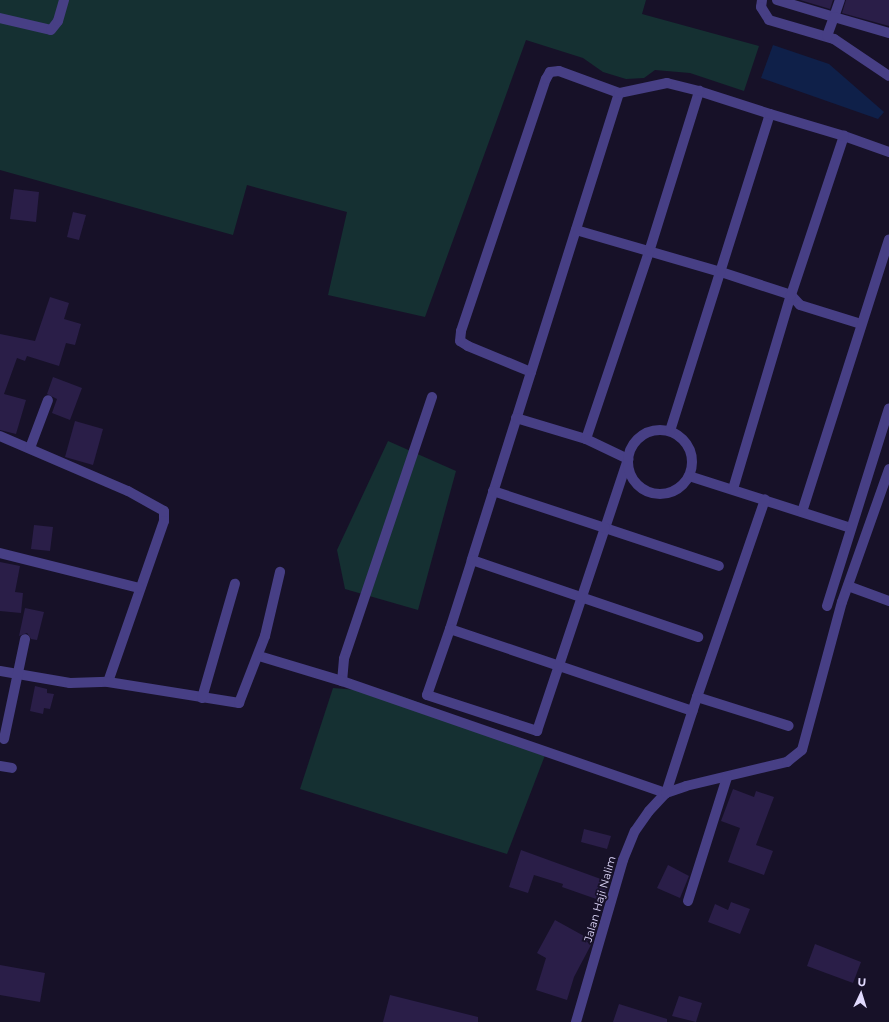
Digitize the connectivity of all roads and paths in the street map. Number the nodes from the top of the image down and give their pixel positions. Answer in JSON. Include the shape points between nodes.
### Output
{"nodes":[{"id":1,"x":64,"y":0,"type":"edge"},
{"id":2,"x":762,"y":0,"type":"edge"},
{"id":3,"x":777,"y":0,"type":"edge"},
{"id":4,"x":840,"y":0,"type":"edge"},
{"id":5,"x":834,"y":17,"type":"junction"},
{"id":6,"x":0,"y":18,"type":"edge"},
{"id":7,"x":889,"y":33,"type":"edge"},
{"id":8,"x":827,"y":36,"type":"junction"},
{"id":9,"x":889,"y":76,"type":"edge"},
{"id":10,"x":699,"y":91,"type":"junction"},
{"id":11,"x":619,"y":93,"type":"junction"},
{"id":12,"x":770,"y":114,"type":"junction"},
{"id":13,"x":844,"y":136,"type":"junction"},
{"id":14,"x":889,"y":152,"type":"edge"},
{"id":15,"x":576,"y":230,"type":"junction"},
{"id":16,"x":889,"y":240,"type":"edge"},
{"id":17,"x":649,"y":252,"type":"junction"},
{"id":18,"x":885,"y":271,"type":"edge"},
{"id":19,"x":721,"y":272,"type":"junction"},
{"id":20,"x":791,"y":295,"type":"junction"},
{"id":21,"x":861,"y":324,"type":"junction"},
{"id":22,"x":531,"y":372,"type":"junction"},
{"id":23,"x":432,"y":397,"type":"dead end"},
{"id":24,"x":48,"y":400,"type":"dead end"},
{"id":25,"x":889,"y":408,"type":"edge"},
{"id":26,"x":516,"y":418,"type":"junction"},
{"id":27,"x":670,"y":431,"type":"junction"},
{"id":28,"x":0,"y":436,"type":"edge"},
{"id":29,"x":586,"y":439,"type":"junction"},
{"id":30,"x":30,"y":448,"type":"junction"},
{"id":31,"x":628,"y":459,"type":"junction"},
{"id":32,"x":889,"y":469,"type":"edge"},
{"id":33,"x":689,"y":476,"type":"junction"},
{"id":34,"x":733,"y":489,"type":"junction"},
{"id":35,"x":493,"y":491,"type":"junction"},
{"id":36,"x":765,"y":500,"type":"junction"},
{"id":37,"x":802,"y":512,"type":"junction"},
{"id":38,"x":605,"y":528,"type":"junction"},
{"id":39,"x":851,"y":528,"type":"junction"},
{"id":40,"x":0,"y":553,"type":"edge"},
{"id":41,"x":472,"y":560,"type":"junction"},
{"id":42,"x":720,"y":566,"type":"dead end"},
{"id":43,"x":280,"y":572,"type":"dead end"},
{"id":44,"x":235,"y":584,"type":"dead end"},
{"id":45,"x":848,"y":586,"type":"junction"},
{"id":46,"x":139,"y":588,"type":"junction"},
{"id":47,"x":582,"y":598,"type":"junction"},
{"id":48,"x":889,"y":601,"type":"edge"},
{"id":49,"x":827,"y":606,"type":"dead end"},
{"id":50,"x":450,"y":629,"type":"junction"},
{"id":51,"x":698,"y":637,"type":"dead end"},
{"id":52,"x":25,"y":639,"type":"dead end"},
{"id":53,"x":259,"y":656,"type":"junction"},
{"id":54,"x":560,"y":665,"type":"junction"},
{"id":55,"x":0,"y":671,"type":"edge"},
{"id":56,"x":19,"y":675,"type":"junction"},
{"id":57,"x":342,"y":681,"type":"junction"},
{"id":58,"x":108,"y":682,"type":"junction"},
{"id":59,"x":697,"y":697,"type":"junction"},
{"id":60,"x":202,"y":698,"type":"junction"},
{"id":61,"x":692,"y":711,"type":"junction"},
{"id":62,"x":789,"y":726,"type":"dead end"},
{"id":63,"x":4,"y":739,"type":"dead end"},
{"id":64,"x":0,"y":766,"type":"edge"},
{"id":65,"x":12,"y":768,"type":"dead end"},
{"id":66,"x":727,"y":777,"type":"junction"},
{"id":67,"x":666,"y":793,"type":"junction"},
{"id":68,"x":688,"y":901,"type":"dead end"},
{"id":69,"x":578,"y":1022,"type":"edge"}],
"edges":[{"from":1,"to":6,"type":"street","via":[[58,21],[51,30]]},
{"from":2,"to":8,"type":"street","via":[[761,7],[768,20]]},
{"from":3,"to":5,"type":"street"},
{"from":4,"to":5,"type":"street"},
{"from":5,"to":7,"type":"street"},
{"from":5,"to":8,"type":"street"},
{"from":8,"to":9,"type":"street"},
{"from":10,"to":11,"type":"street","via":[[667,82]]},
{"from":10,"to":12,"type":"street"},
{"from":10,"to":17,"type":"street"},
{"from":11,"to":15,"type":"street"},
{"from":11,"to":22,"type":"street","via":[[559,71],[550,72],[461,331],[460,341],[468,346]]},
{"from":12,"to":13,"type":"street"},
{"from":12,"to":19,"type":"street"},
{"from":13,"to":14,"type":"street"},
{"from":13,"to":20,"type":"street"},
{"from":15,"to":17,"type":"street"},
{"from":15,"to":22,"type":"street"},
{"from":16,"to":18,"type":"street"},
{"from":17,"to":19,"type":"street"},
{"from":17,"to":29,"type":"street"},
{"from":18,"to":21,"type":"street"},
{"from":19,"to":20,"type":"street"},
{"from":19,"to":27,"type":"street"},
{"from":20,"to":21,"type":"street","via":[[800,305]]},
{"from":20,"to":34,"type":"street"},
{"from":21,"to":37,"type":"street"},
{"from":22,"to":26,"type":"street"},
{"from":23,"to":57,"type":"street","via":[[344,658]]},
{"from":24,"to":30,"type":"street"},
{"from":25,"to":39,"type":"street"},
{"from":26,"to":29,"type":"street"},
{"from":26,"to":35,"type":"street"},
{"from":27,"to":31,"type":"street","via":[[649,432],[640,437],[632,446]]},
{"from":27,"to":33,"type":"street","via":[[688,445],[692,456]]},
{"from":28,"to":30,"type":"street"},
{"from":29,"to":31,"type":"street"},
{"from":30,"to":46,"type":"street","via":[[128,491],[164,512],[164,521]]},
{"from":31,"to":33,"type":"street","via":[[631,475],[637,484],[655,493],[674,490]]},
{"from":31,"to":38,"type":"street"},
{"from":32,"to":45,"type":"street"},
{"from":33,"to":34,"type":"street"},
{"from":34,"to":36,"type":"street"},
{"from":35,"to":38,"type":"street"},
{"from":35,"to":41,"type":"street"},
{"from":36,"to":37,"type":"street"},
{"from":36,"to":59,"type":"street"},
{"from":37,"to":39,"type":"street"},
{"from":38,"to":42,"type":"street"},
{"from":38,"to":47,"type":"street"},
{"from":39,"to":49,"type":"street"},
{"from":40,"to":46,"type":"street"},
{"from":41,"to":47,"type":"street"},
{"from":41,"to":50,"type":"street"},
{"from":43,"to":53,"type":"street"},
{"from":44,"to":60,"type":"street"},
{"from":45,"to":48,"type":"street"},
{"from":45,"to":66,"type":"street","via":[[802,750],[787,762]]},
{"from":46,"to":58,"type":"street"},
{"from":47,"to":51,"type":"street"},
{"from":47,"to":54,"type":"street"},
{"from":50,"to":54,"type":"street"},
{"from":50,"to":54,"type":"street","via":[[427,695],[537,731]]},
{"from":52,"to":56,"type":"street"},
{"from":53,"to":57,"type":"street"},
{"from":53,"to":60,"type":"street","via":[[239,703]]},
{"from":54,"to":61,"type":"street"},
{"from":55,"to":56,"type":"street"},
{"from":56,"to":58,"type":"street","via":[[70,684]]},
{"from":56,"to":63,"type":"street"},
{"from":57,"to":67,"type":"street"},
{"from":58,"to":60,"type":"street"},
{"from":59,"to":61,"type":"street"},
{"from":59,"to":62,"type":"street"},
{"from":61,"to":67,"type":"street"},
{"from":64,"to":65,"type":"street"},
{"from":66,"to":67,"type":"street"},
{"from":66,"to":68,"type":"street"},
{"from":67,"to":69,"type":"street","name":"Jalan Haji Nalim","via":[[648,811],[635,831],[626,853]]}]}
